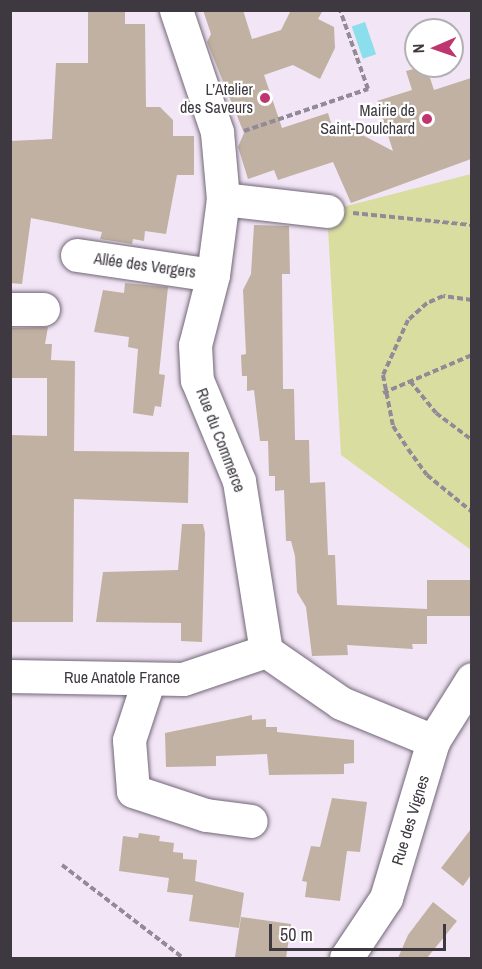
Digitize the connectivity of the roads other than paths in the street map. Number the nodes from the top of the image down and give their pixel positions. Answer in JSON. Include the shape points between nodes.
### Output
{"nodes":[{"id":1,"x":176,"y":10,"type":"edge"},
{"id":2,"x":223,"y":199,"type":"junction"},
{"id":3,"x":327,"y":211,"type":"road end"},
{"id":4,"x":77,"y":255,"type":"dead end"},
{"id":5,"x":213,"y":275,"type":"junction"},
{"id":6,"x":10,"y":309,"type":"edge"},
{"id":7,"x":43,"y":309,"type":"dead end"},
{"id":8,"x":266,"y":651,"type":"junction"},
{"id":9,"x":10,"y":676,"type":"edge"},
{"id":10,"x":148,"y":679,"type":"junction"},
{"id":11,"x":471,"y":680,"type":"edge"},
{"id":12,"x":434,"y":741,"type":"junction"},
{"id":13,"x":251,"y":821,"type":"dead end"},
{"id":14,"x":346,"y":958,"type":"edge"}],
"edges":[{"from":1,"to":2,"type":"street","name":"Rue du Commerce","via":[[218,140]]},
{"from":2,"to":3,"type":"street"},
{"from":2,"to":5,"type":"street","name":"Rue du Commerce"},
{"from":4,"to":5,"type":"street","name":"Allée des Vergers"},
{"from":5,"to":8,"type":"street","name":"Rue du Commerce","via":[[195,345],[197,380],[242,491]]},
{"from":6,"to":7,"type":"street"},
{"from":8,"to":10,"type":"street","name":"Rue Anatole France","via":[[183,679]]},
{"from":8,"to":12,"type":"street","via":[[341,703]]},
{"from":9,"to":10,"type":"street","name":"Rue Anatole France"},
{"from":10,"to":13,"type":"street","via":[[129,740],[133,791],[206,815]]},
{"from":11,"to":12,"type":"street","name":"Rue des Vignes"},
{"from":12,"to":14,"type":"street","name":"Rue des Vignes","via":[[386,898]]}]}
